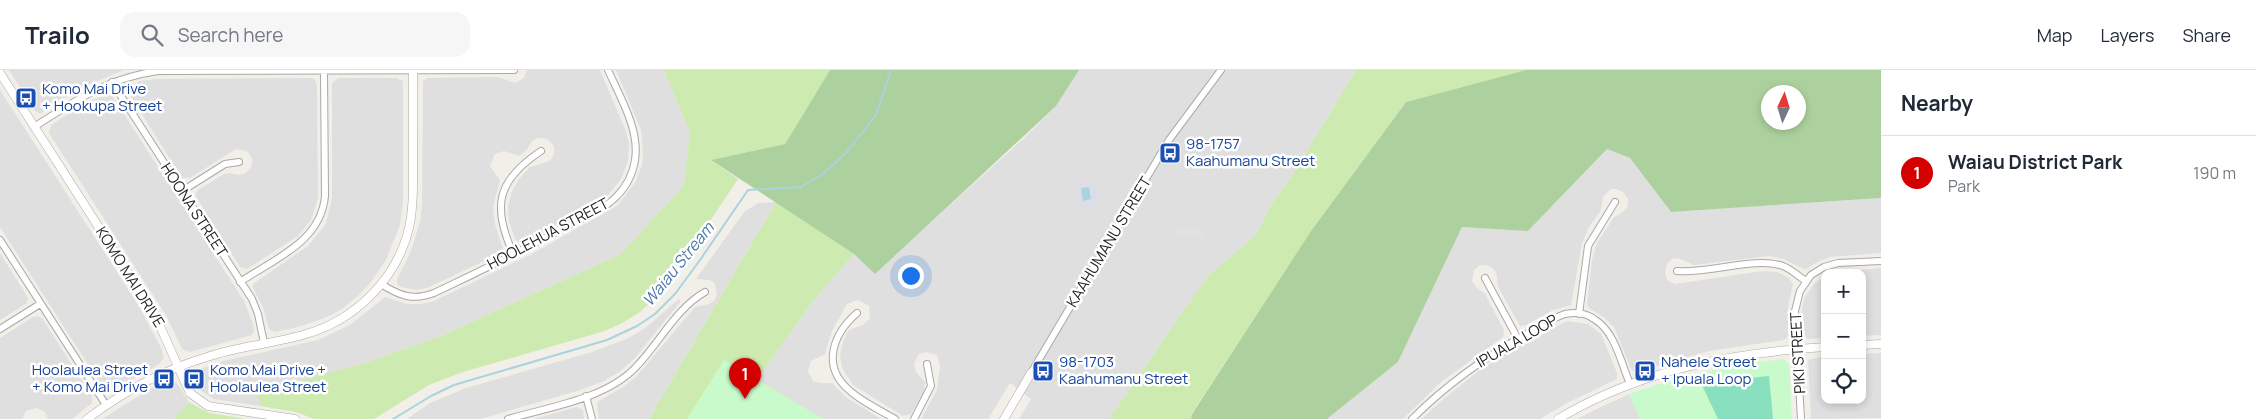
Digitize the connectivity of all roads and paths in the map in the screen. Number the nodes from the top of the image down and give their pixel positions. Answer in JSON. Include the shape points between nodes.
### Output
{"nodes":[{"id":1,"x":412,"y":70,"type":"edge"},
{"id":2,"x":514,"y":70,"type":"edge"},
{"id":3,"x":608,"y":70,"type":"edge"},
{"id":4,"x":1220,"y":70,"type":"edge"},
{"id":5,"x":324,"y":71,"type":"edge"},
{"id":6,"x":0,"y":74,"type":"edge"},
{"id":7,"x":112,"y":82,"type":"junction"},
{"id":8,"x":34,"y":127,"type":"junction"},
{"id":9,"x":541,"y":151,"type":"dead end"},
{"id":10,"x":239,"y":162,"type":"dead end"},
{"id":11,"x":182,"y":192,"type":"junction"},
{"id":12,"x":1615,"y":202,"type":"dead end"},
{"id":13,"x":0,"y":240,"type":"edge"},
{"id":14,"x":514,"y":255,"type":"junction"},
{"id":15,"x":1881,"y":261,"type":"edge"},
{"id":16,"x":1677,"y":271,"type":"dead end"},
{"id":17,"x":1485,"y":278,"type":"dead end"},
{"id":18,"x":1806,"y":281,"type":"junction"},
{"id":19,"x":240,"y":282,"type":"junction"},
{"id":20,"x":381,"y":284,"type":"junction"},
{"id":21,"x":705,"y":292,"type":"dead end"},
{"id":22,"x":40,"y":304,"type":"junction"},
{"id":23,"x":857,"y":313,"type":"dead end"},
{"id":24,"x":1579,"y":314,"type":"junction"},
{"id":25,"x":0,"y":329,"type":"edge"},
{"id":26,"x":1518,"y":339,"type":"junction"},
{"id":27,"x":264,"y":343,"type":"junction"},
{"id":28,"x":1881,"y":344,"type":"edge"},
{"id":29,"x":1866,"y":345,"type":"edge"},
{"id":30,"x":1821,"y":347,"type":"edge"},
{"id":31,"x":1797,"y":349,"type":"junction"},
{"id":32,"x":927,"y":364,"type":"dead end"},
{"id":33,"x":178,"y":367,"type":"junction"},
{"id":34,"x":1031,"y":373,"type":"joint"},
{"id":35,"x":1630,"y":384,"type":"junction"},
{"id":36,"x":586,"y":396,"type":"junction"},
{"id":37,"x":106,"y":405,"type":"junction"},
{"id":38,"x":86,"y":419,"type":"edge"},
{"id":39,"x":296,"y":419,"type":"edge"},
{"id":40,"x":508,"y":419,"type":"edge"},
{"id":41,"x":592,"y":419,"type":"edge"},
{"id":42,"x":895,"y":419,"type":"edge"},
{"id":43,"x":914,"y":419,"type":"edge"},
{"id":44,"x":1004,"y":419,"type":"edge"},
{"id":45,"x":1412,"y":419,"type":"edge"},
{"id":46,"x":1558,"y":419,"type":"edge"},
{"id":47,"x":1801,"y":419,"type":"edge"}],
"edges":[{"from":1,"to":2,"type":"street"},
{"from":1,"to":5,"type":"street"},
{"from":1,"to":20,"type":"street","via":[[412,215],[401,252]]},
{"from":3,"to":14,"type":"street","name":"HOOLEHUA STREET","via":[[636,141],[636,159],[628,182],[604,206]]},
{"from":4,"to":34,"type":"street","name":"KAAHUMANU STREET","via":[[1169,140]]},
{"from":5,"to":7,"type":"street","via":[[158,72]]},
{"from":5,"to":19,"type":"street","via":[[325,196],[321,216],[306,239]]},
{"from":6,"to":8,"type":"street","name":"KOMO MAI DRIVE"},
{"from":7,"to":8,"type":"street","via":[[85,94]]},
{"from":7,"to":11,"type":"street","name":"HOONA STREET"},
{"from":8,"to":33,"type":"street","name":"KOMO MAI DRIVE","via":[[155,315]]},
{"from":9,"to":14,"type":"street","via":[[514,172],[501,204],[502,221]]},
{"from":10,"to":11,"type":"street","via":[[225,164]]},
{"from":11,"to":19,"type":"street","name":"HOONA STREET"},
{"from":12,"to":24,"type":"street","via":[[1588,246]]},
{"from":13,"to":22,"type":"street"},
{"from":14,"to":20,"type":"street","name":"HOOLEHUA STREET","via":[[421,297],[403,296]]},
{"from":15,"to":18,"type":"street","name":"PIKI STREET","via":[[1831,264]]},
{"from":16,"to":18,"type":"street","via":[[1694,273],[1766,263],[1787,268]]},
{"from":17,"to":26,"type":"street"},
{"from":18,"to":31,"type":"street","name":"PIKI STREET","via":[[1795,306]]},
{"from":19,"to":27,"type":"street","name":"HOONA STREET","via":[[255,307]]},
{"from":20,"to":27,"type":"street","via":[[362,305],[334,324],[304,335]]},
{"from":21,"to":36,"type":"street","via":[[692,299],[628,374],[611,386]]},
{"from":22,"to":25,"type":"street"},
{"from":22,"to":37,"type":"street"},
{"from":23,"to":42,"type":"street","via":[[836,338],[834,367],[849,391]]},
{"from":24,"to":26,"type":"street","name":"IPUALA LOOP","via":[[1559,316]]},
{"from":24,"to":35,"type":"street","name":"IPUALA LOOP","via":[[1596,319],[1609,332]]},
{"from":26,"to":45,"type":"street","name":"IPUALA LOOP","via":[[1458,377]]},
{"from":27,"to":33,"type":"street"},
{"from":28,"to":29,"type":"street"},
{"from":30,"to":31,"type":"street"},
{"from":31,"to":35,"type":"street","via":[[1702,362]]},
{"from":31,"to":47,"type":"street","name":"PIKI STREET"},
{"from":32,"to":43,"type":"street","via":[[931,386]]},
{"from":33,"to":37,"type":"street"},
{"from":33,"to":39,"type":"street","name":"KOMO MAI DRIVE","via":[[190,393],[208,406]]},
{"from":34,"to":44,"type":"street","name":"KAAHUMANU STREET"},
{"from":35,"to":46,"type":"street"},
{"from":36,"to":40,"type":"street"},
{"from":36,"to":41,"type":"street"},
{"from":37,"to":38,"type":"street"}]}
